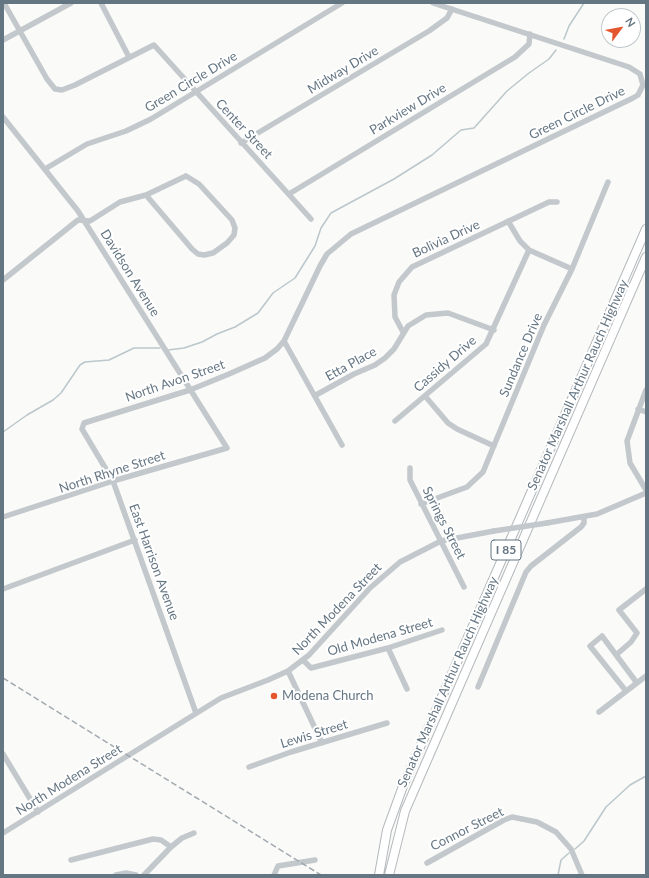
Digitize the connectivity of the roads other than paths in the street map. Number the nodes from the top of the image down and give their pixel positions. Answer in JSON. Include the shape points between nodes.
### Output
{"nodes":[{"id":1,"x":4,"y":3,"type":"edge"},
{"id":2,"x":71,"y":3,"type":"edge"},
{"id":3,"x":101,"y":3,"type":"edge"},
{"id":4,"x":342,"y":3,"type":"edge"},
{"id":5,"x":433,"y":3,"type":"edge"},
{"id":6,"x":452,"y":9,"type":"junction"},
{"id":7,"x":19,"y":30,"type":"junction"},
{"id":8,"x":530,"y":34,"type":"junction"},
{"id":9,"x":3,"y":40,"type":"edge"},
{"id":10,"x":129,"y":57,"type":"junction"},
{"id":11,"x":196,"y":93,"type":"junction"},
{"id":12,"x":3,"y":117,"type":"edge"},
{"id":13,"x":242,"y":143,"type":"junction"},
{"id":14,"x":45,"y":170,"type":"junction"},
{"id":15,"x":608,"y":182,"type":"dead end"},
{"id":16,"x":289,"y":194,"type":"junction"},
{"id":17,"x":146,"y":195,"type":"junction"},
{"id":18,"x":558,"y":202,"type":"dead end"},
{"id":19,"x":311,"y":219,"type":"dead end"},
{"id":20,"x":508,"y":221,"type":"junction"},
{"id":21,"x":85,"y":222,"type":"junction"},
{"id":22,"x":646,"y":229,"type":"edge"},
{"id":23,"x":331,"y":250,"type":"joint"},
{"id":24,"x":529,"y":250,"type":"junction"},
{"id":25,"x":646,"y":257,"type":"edge"},
{"id":26,"x":572,"y":269,"type":"junction"},
{"id":27,"x":3,"y":280,"type":"edge"},
{"id":28,"x":494,"y":330,"type":"junction"},
{"id":29,"x":403,"y":332,"type":"junction"},
{"id":30,"x":284,"y":341,"type":"junction"},
{"id":31,"x":190,"y":390,"type":"junction"},
{"id":32,"x":646,"y":390,"type":"edge"},
{"id":33,"x":316,"y":395,"type":"junction"},
{"id":34,"x":425,"y":396,"type":"junction"},
{"id":35,"x":638,"y":409,"type":"junction"},
{"id":36,"x":646,"y":412,"type":"edge"},
{"id":37,"x":395,"y":421,"type":"dead end"},
{"id":38,"x":84,"y":423,"type":"joint"},
{"id":39,"x":342,"y":445,"type":"dead end"},
{"id":40,"x":494,"y":446,"type":"junction"},
{"id":41,"x":227,"y":448,"type":"joint"},
{"id":42,"x":410,"y":468,"type":"dead end"},
{"id":43,"x":113,"y":481,"type":"junction"},
{"id":44,"x":646,"y":491,"type":"edge"},
{"id":45,"x":422,"y":504,"type":"junction"},
{"id":46,"x":3,"y":517,"type":"edge"},
{"id":47,"x":584,"y":517,"type":"junction"},
{"id":48,"x":135,"y":540,"type":"junction"},
{"id":49,"x":441,"y":541,"type":"junction"},
{"id":50,"x":464,"y":586,"type":"dead end"},
{"id":51,"x":646,"y":589,"type":"edge"},
{"id":52,"x":3,"y":590,"type":"edge"},
{"id":53,"x":442,"y":630,"type":"dead end"},
{"id":54,"x":388,"y":648,"type":"junction"},
{"id":55,"x":616,"y":655,"type":"junction"},
{"id":56,"x":303,"y":660,"type":"junction"},
{"id":57,"x":288,"y":671,"type":"junction"},
{"id":58,"x":646,"y":676,"type":"edge"},
{"id":59,"x":637,"y":683,"type":"junction"},
{"id":60,"x":478,"y":687,"type":"dead end"},
{"id":61,"x":407,"y":689,"type":"dead end"},
{"id":62,"x":626,"y":691,"type":"junction"},
{"id":63,"x":599,"y":712,"type":"dead end"},
{"id":64,"x":196,"y":713,"type":"junction"},
{"id":65,"x":387,"y":723,"type":"dead end"},
{"id":66,"x":322,"y":743,"type":"junction"},
{"id":67,"x":3,"y":754,"type":"edge"},
{"id":68,"x":249,"y":767,"type":"dead end"},
{"id":69,"x":38,"y":812,"type":"junction"},
{"id":70,"x":3,"y":833,"type":"edge"},
{"id":71,"x":194,"y":833,"type":"dead end"},
{"id":72,"x":171,"y":847,"type":"junction"},
{"id":73,"x":394,"y":851,"type":"junction"},
{"id":74,"x":71,"y":860,"type":"dead end"},
{"id":75,"x":316,"y":860,"type":"dead end"},
{"id":76,"x":426,"y":863,"type":"dead end"},
{"id":77,"x":116,"y":875,"type":"edge"},
{"id":78,"x":136,"y":875,"type":"edge"},
{"id":79,"x":144,"y":875,"type":"edge"},
{"id":80,"x":274,"y":875,"type":"edge"},
{"id":81,"x":379,"y":875,"type":"edge"},
{"id":82,"x":389,"y":875,"type":"edge"},
{"id":83,"x":393,"y":875,"type":"edge"},
{"id":84,"x":582,"y":875,"type":"edge"}],
"edges":[{"from":1,"to":7,"type":"street"},
{"from":2,"to":7,"type":"street"},
{"from":3,"to":10,"type":"street"},
{"from":4,"to":11,"type":"street","name":"Green Circle Drive"},
{"from":5,"to":6,"type":"street","name":"Green Circle Drive"},
{"from":6,"to":8,"type":"street","name":"Green Circle Drive"},
{"from":6,"to":13,"type":"street","name":"Midway Drive","via":[[447,18],[430,30]]},
{"from":7,"to":9,"type":"street"},
{"from":7,"to":10,"type":"street","via":[[46,79],[55,89],[62,90],[75,85]]},
{"from":8,"to":16,"type":"street","name":"Parkview Drive","via":[[529,44],[515,57]]},
{"from":8,"to":23,"type":"street","name":"Green Circle Drive","via":[[636,70],[643,85],[638,95],[351,234]]},
{"from":10,"to":11,"type":"street","name":"Center Street","via":[[154,45]]},
{"from":11,"to":13,"type":"street","name":"Center Street"},
{"from":11,"to":14,"type":"street","name":"Green Circle Drive","via":[[134,128],[76,149]]},
{"from":12,"to":14,"type":"street","name":"Davidson Avenue"},
{"from":13,"to":16,"type":"street","name":"Center Street"},
{"from":14,"to":21,"type":"street","name":"Davidson Avenue"},
{"from":15,"to":26,"type":"street","name":"Sundance Drive"},
{"from":16,"to":19,"type":"street","name":"Center Street"},
{"from":17,"to":17,"type":"street","via":[[186,176],[192,178],[232,220],[234,235],[213,253],[198,254]]},
{"from":17,"to":21,"type":"street","via":[[120,202]]},
{"from":18,"to":20,"type":"street","name":"Bolivia Drive","via":[[549,202]]},
{"from":20,"to":24,"type":"street","via":[[520,241]]},
{"from":20,"to":29,"type":"street","name":"Bolivia Drive","via":[[421,262],[403,275],[396,288],[393,306],[395,317]]},
{"from":21,"to":27,"type":"street","via":[[78,220]]},
{"from":21,"to":31,"type":"street","name":"Davidson Avenue"},
{"from":22,"to":81,"type":"highway","name":"Senator Marshall Arthur Rauch Highway","number":"I 85","via":[[403,786],[387,830]]},
{"from":23,"to":30,"type":"street","name":"North Avon Street","via":[[320,266]]},
{"from":24,"to":26,"type":"street"},
{"from":24,"to":28,"type":"street","name":"Cassidy Drive"},
{"from":25,"to":73,"type":"highway","name":"Senator Marshall Arthur Rauch Highway","number":"I 85","via":[[447,711],[405,811]]},
{"from":26,"to":40,"type":"street","name":"Sundance Drive","via":[[544,325]]},
{"from":28,"to":29,"type":"street","name":"Etta Place","via":[[455,315],[439,313],[426,315],[414,321]]},
{"from":28,"to":34,"type":"street","name":"Cassidy Drive","via":[[486,344]]},
{"from":29,"to":33,"type":"street","name":"Etta Place","via":[[386,358]]},
{"from":30,"to":31,"type":"street","name":"North Avon Street","via":[[277,349],[253,364]]},
{"from":30,"to":33,"type":"street"},
{"from":31,"to":38,"type":"street","name":"North Avon Street"},
{"from":31,"to":41,"type":"street","name":"Davidson Avenue"},
{"from":32,"to":35,"type":"street"},
{"from":33,"to":39,"type":"street"},
{"from":34,"to":37,"type":"street","name":"Cassidy Drive"},
{"from":34,"to":40,"type":"street","via":[[448,423]]},
{"from":35,"to":36,"type":"street"},
{"from":35,"to":44,"type":"street","via":[[629,433],[627,451]]},
{"from":38,"to":43,"type":"street","name":"East Harrison Avenue","via":[[82,429]]},
{"from":40,"to":45,"type":"street","name":"Sundance Drive","via":[[483,472],[476,480],[467,487]]},
{"from":41,"to":43,"type":"street","name":"North Rhyne Street"},
{"from":42,"to":45,"type":"street","name":"Springs Street","via":[[410,480]]},
{"from":43,"to":46,"type":"street","name":"North Rhyne Street"},
{"from":43,"to":48,"type":"street","name":"East Harrison Avenue"},
{"from":44,"to":47,"type":"street","name":"North Modena Street","via":[[608,510]]},
{"from":45,"to":49,"type":"street","name":"Springs Street"},
{"from":47,"to":49,"type":"street","name":"North Modena Street","bridge":true},
{"from":47,"to":60,"type":"street","via":[[581,528],[526,572]]},
{"from":48,"to":52,"type":"street"},
{"from":48,"to":64,"type":"street","name":"East Harrison Avenue"},
{"from":49,"to":50,"type":"street","name":"Springs Street"},
{"from":49,"to":56,"type":"street","name":"North Modena Street","via":[[400,562],[383,576]]},
{"from":51,"to":55,"type":"street","via":[[619,610],[637,633]]},
{"from":53,"to":54,"type":"street","name":"Old Modena Street"},
{"from":54,"to":56,"type":"street","name":"Old Modena Street","via":[[311,668]]},
{"from":54,"to":61,"type":"street"},
{"from":55,"to":59,"type":"street"},
{"from":55,"to":62,"type":"street","via":[[602,636],[590,646]]},
{"from":56,"to":57,"type":"street","name":"North Modena Street"},
{"from":57,"to":64,"type":"street","name":"North Modena Street","via":[[232,692]]},
{"from":57,"to":66,"type":"street"},
{"from":58,"to":59,"type":"street"},
{"from":59,"to":62,"type":"street"},
{"from":62,"to":63,"type":"street"},
{"from":64,"to":69,"type":"street","name":"North Modena Street"},
{"from":65,"to":66,"type":"street","name":"Lewis Street"},
{"from":66,"to":68,"type":"street","name":"Lewis Street"},
{"from":67,"to":69,"type":"street"},
{"from":69,"to":70,"type":"street","name":"North Modena Street"},
{"from":71,"to":72,"type":"street"},
{"from":72,"to":74,"type":"street","via":[[161,840],[154,839]]},
{"from":72,"to":79,"type":"street"},
{"from":73,"to":82,"type":"highway","name":"Senator Marshall Arthur Rauch Highway","number":"I 85"},
{"from":73,"to":83,"type":"highway"},
{"from":75,"to":80,"type":"street","via":[[278,866]]},
{"from":76,"to":84,"type":"street","name":"Connor Street","via":[[512,818],[542,824],[556,832],[571,849]]},
{"from":77,"to":78,"type":"street"}]}
